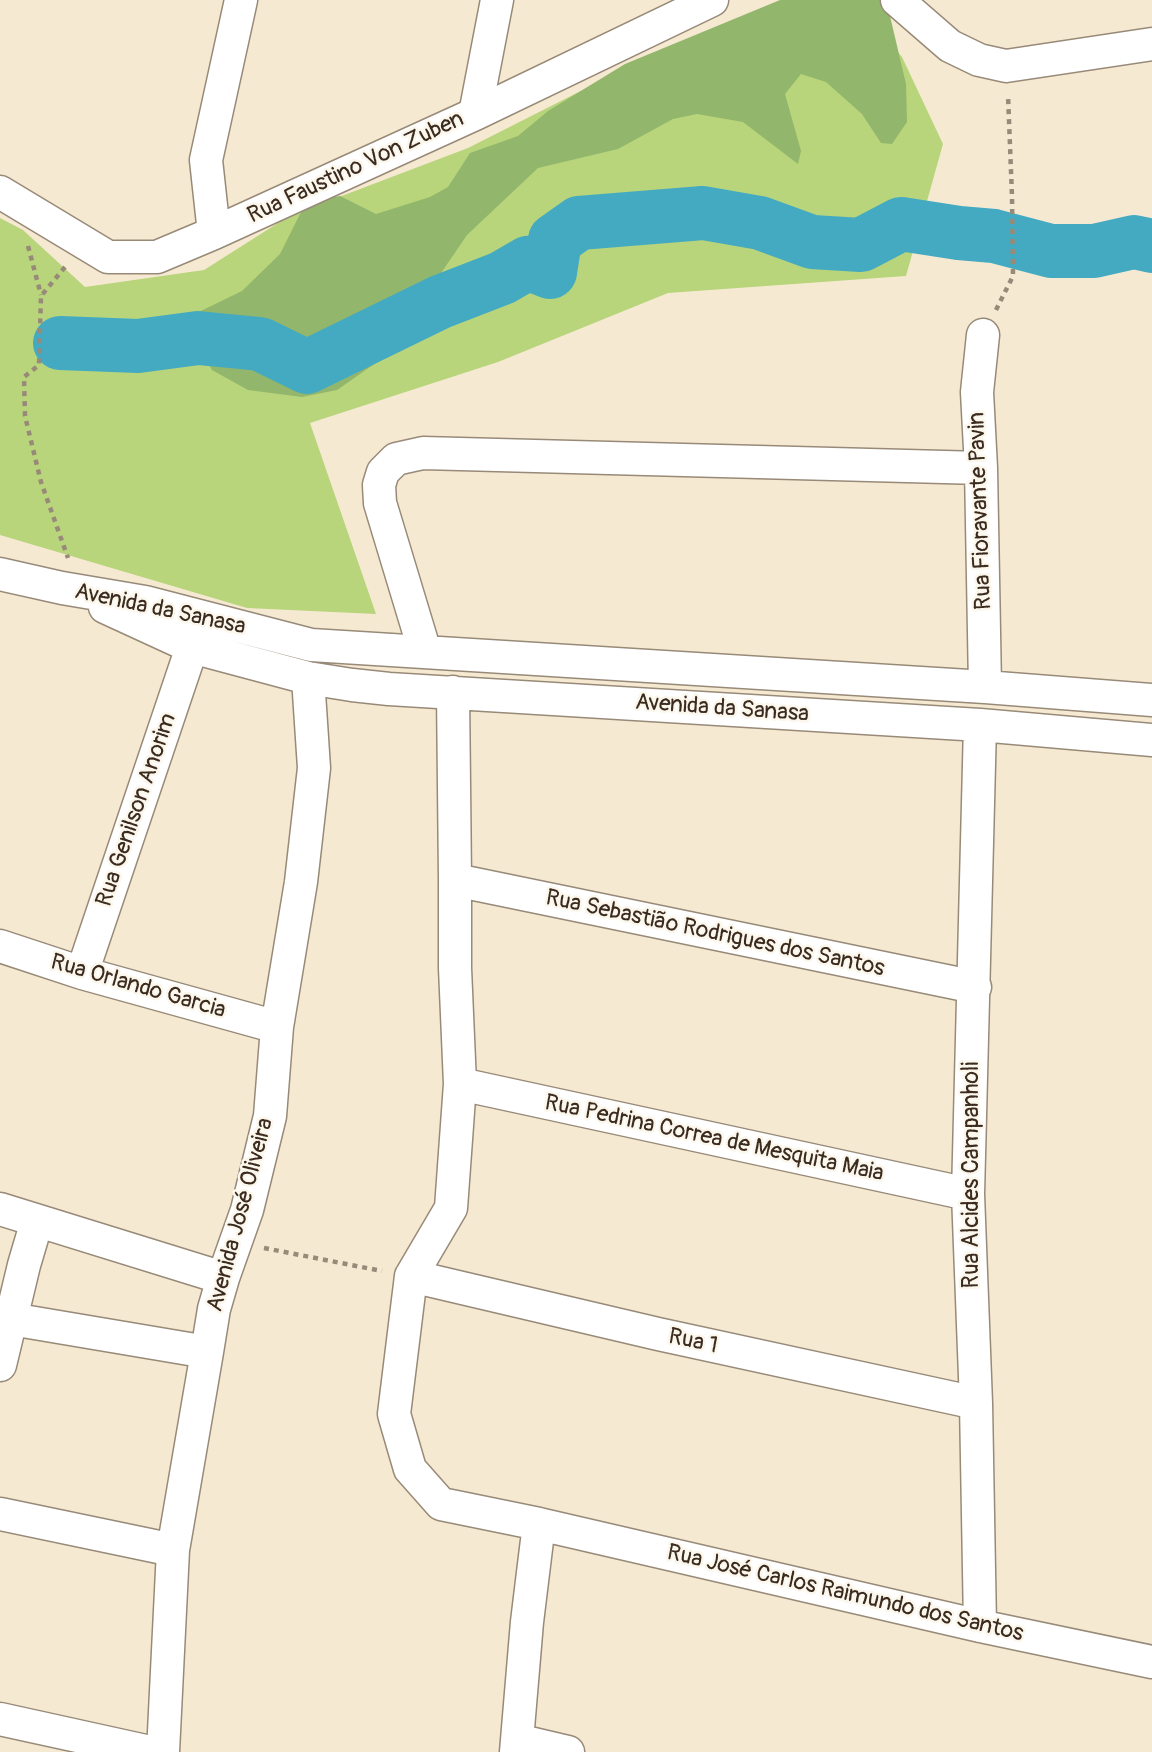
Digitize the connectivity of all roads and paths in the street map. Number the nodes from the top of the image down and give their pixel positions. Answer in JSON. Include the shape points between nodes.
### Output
{"nodes":[{"id":1,"x":241,"y":0,"type":"edge"},
{"id":2,"x":497,"y":0,"type":"edge"},
{"id":3,"x":712,"y":0,"type":"edge"},
{"id":4,"x":897,"y":0,"type":"edge"},
{"id":5,"x":1152,"y":44,"type":"edge"},
{"id":6,"x":1008,"y":101,"type":"dead end"},
{"id":7,"x":475,"y":114,"type":"junction"},
{"id":8,"x":0,"y":192,"type":"edge"},
{"id":9,"x":214,"y":233,"type":"junction"},
{"id":10,"x":85,"y":243,"type":"junction"},
{"id":11,"x":1013,"y":276,"type":"dead end"},
{"id":12,"x":983,"y":335,"type":"dead end"},
{"id":13,"x":981,"y":468,"type":"junction"},
{"id":14,"x":0,"y":574,"type":"edge"},
{"id":15,"x":62,"y":588,"type":"junction"},
{"id":16,"x":192,"y":646,"type":"junction"},
{"id":17,"x":425,"y":652,"type":"junction"},
{"id":18,"x":308,"y":678,"type":"junction"},
{"id":19,"x":985,"y":687,"type":"junction"},
{"id":20,"x":453,"y":692,"type":"junction"},
{"id":21,"x":1152,"y":700,"type":"edge"},
{"id":22,"x":981,"y":725,"type":"junction"},
{"id":23,"x":1152,"y":740,"type":"edge"},
{"id":24,"x":455,"y":880,"type":"junction"},
{"id":25,"x":0,"y":946,"type":"edge"},
{"id":26,"x":82,"y":972,"type":"junction"},
{"id":27,"x":975,"y":987,"type":"junction"},
{"id":28,"x":277,"y":1027,"type":"junction"},
{"id":29,"x":460,"y":1084,"type":"junction"},
{"id":30,"x":968,"y":1194,"type":"junction"},
{"id":31,"x":0,"y":1209,"type":"edge"},
{"id":32,"x":37,"y":1221,"type":"junction"},
{"id":33,"x":283,"y":1252,"type":"dead end"},
{"id":34,"x":356,"y":1266,"type":"dead end"},
{"id":35,"x":411,"y":1276,"type":"junction"},
{"id":36,"x":223,"y":1278,"type":"junction"},
{"id":37,"x":11,"y":1319,"type":"junction"},
{"id":38,"x":206,"y":1352,"type":"junction"},
{"id":39,"x":0,"y":1365,"type":"edge"},
{"id":40,"x":976,"y":1404,"type":"junction"},
{"id":41,"x":0,"y":1514,"type":"edge"},
{"id":42,"x":540,"y":1524,"type":"junction"},
{"id":43,"x":173,"y":1550,"type":"junction"},
{"id":44,"x":980,"y":1626,"type":"junction"},
{"id":45,"x":1152,"y":1662,"type":"edge"},
{"id":46,"x":0,"y":1719,"type":"edge"},
{"id":47,"x":516,"y":1746,"type":"edge"},
{"id":48,"x":150,"y":1752,"type":"edge"},
{"id":49,"x":163,"y":1752,"type":"edge"},
{"id":50,"x":568,"y":1752,"type":"edge"}],
"edges":[{"from":1,"to":9,"type":"street","via":[[206,160]]},
{"from":2,"to":7,"type":"street"},
{"from":3,"to":7,"type":"street","name":"Rua Faustino Von Zuben"},
{"from":4,"to":5,"type":"street","via":[[950,46],[1006,66]]},
{"from":6,"to":11,"type":"path"},
{"from":7,"to":9,"type":"street","name":"Rua Faustino Von Zuben"},
{"from":8,"to":10,"type":"street","name":"Rua Faustino Von Zuben"},
{"from":9,"to":10,"type":"street","name":"Rua Faustino Von Zuben","via":[[157,257],[108,257]]},
{"from":10,"to":15,"type":"path","via":[[41,296],[39,365],[24,377],[25,416],[41,482],[71,566]]},
{"from":12,"to":13,"type":"street","name":"Rua Fioravante Pavin","via":[[977,392]]},
{"from":13,"to":17,"type":"street","via":[[423,453],[396,459],[383,472],[380,503]]},
{"from":13,"to":19,"type":"street","name":"Rua Fioravante Pavin"},
{"from":14,"to":15,"type":"street"},
{"from":15,"to":16,"type":"street","name":"Avenida da Sanasa"},
{"from":15,"to":17,"type":"street","name":"Avenida da Sanasa","via":[[145,602],[311,645]]},
{"from":16,"to":18,"type":"street","name":"Avenida da Sanasa"},
{"from":16,"to":26,"type":"street","name":"Rua Genilson Anorim"},
{"from":17,"to":19,"type":"street","name":"Avenida da Sanasa"},
{"from":18,"to":20,"type":"street","name":"Avenida da Sanasa"},
{"from":18,"to":28,"type":"street","name":"Avenida José Oliveira","via":[[314,768]]},
{"from":19,"to":21,"type":"street","name":"Avenida da Sanasa"},
{"from":20,"to":22,"type":"street","name":"Avenida da Sanasa"},
{"from":20,"to":24,"type":"street"},
{"from":22,"to":23,"type":"street","name":"Avenida da Sanasa"},
{"from":22,"to":27,"type":"street","name":"Rua Alcides Campanholi"},
{"from":24,"to":27,"type":"street","name":"Rua Sebastião Rodrigues dos Santos"},
{"from":24,"to":29,"type":"street"},
{"from":25,"to":26,"type":"street","name":"Rua Orlando Garcia"},
{"from":26,"to":28,"type":"street","name":"Rua Orlando Garcia"},
{"from":27,"to":30,"type":"street","name":"Rua Alcides Campanholi"},
{"from":28,"to":36,"type":"street","name":"Avenida José Oliveira","via":[[270,1116],[247,1210]]},
{"from":29,"to":30,"type":"street","name":"Rua Pedrina Correa de Mesquita Maia"},
{"from":29,"to":35,"type":"street","via":[[451,1208]]},
{"from":30,"to":40,"type":"street","name":"Rua Alcides Campanholi"},
{"from":31,"to":32,"type":"street"},
{"from":32,"to":36,"type":"street"},
{"from":32,"to":37,"type":"street"},
{"from":33,"to":34,"type":"path"},
{"from":35,"to":40,"type":"street","name":"Rua 1"},
{"from":35,"to":42,"type":"street","name":"Rua José Carlos Raimundo dos Santos","via":[[394,1414],[410,1469],[441,1504]]},
{"from":36,"to":38,"type":"street","name":"Avenida José Oliveira"},
{"from":37,"to":38,"type":"street"},
{"from":37,"to":39,"type":"street"},
{"from":38,"to":43,"type":"street","name":"Avenida José Oliveira"},
{"from":40,"to":44,"type":"street","name":"Rua Alcides Campanholi"},
{"from":41,"to":43,"type":"street"},
{"from":42,"to":44,"type":"street","name":"Rua José Carlos Raimundo dos Santos"},
{"from":42,"to":47,"type":"street"},
{"from":43,"to":49,"type":"street","name":"Avenida José Oliveira"},
{"from":44,"to":45,"type":"street","name":"Rua José Carlos Raimundo dos Santos"},
{"from":46,"to":48,"type":"street"},
{"from":47,"to":50,"type":"street"}]}
